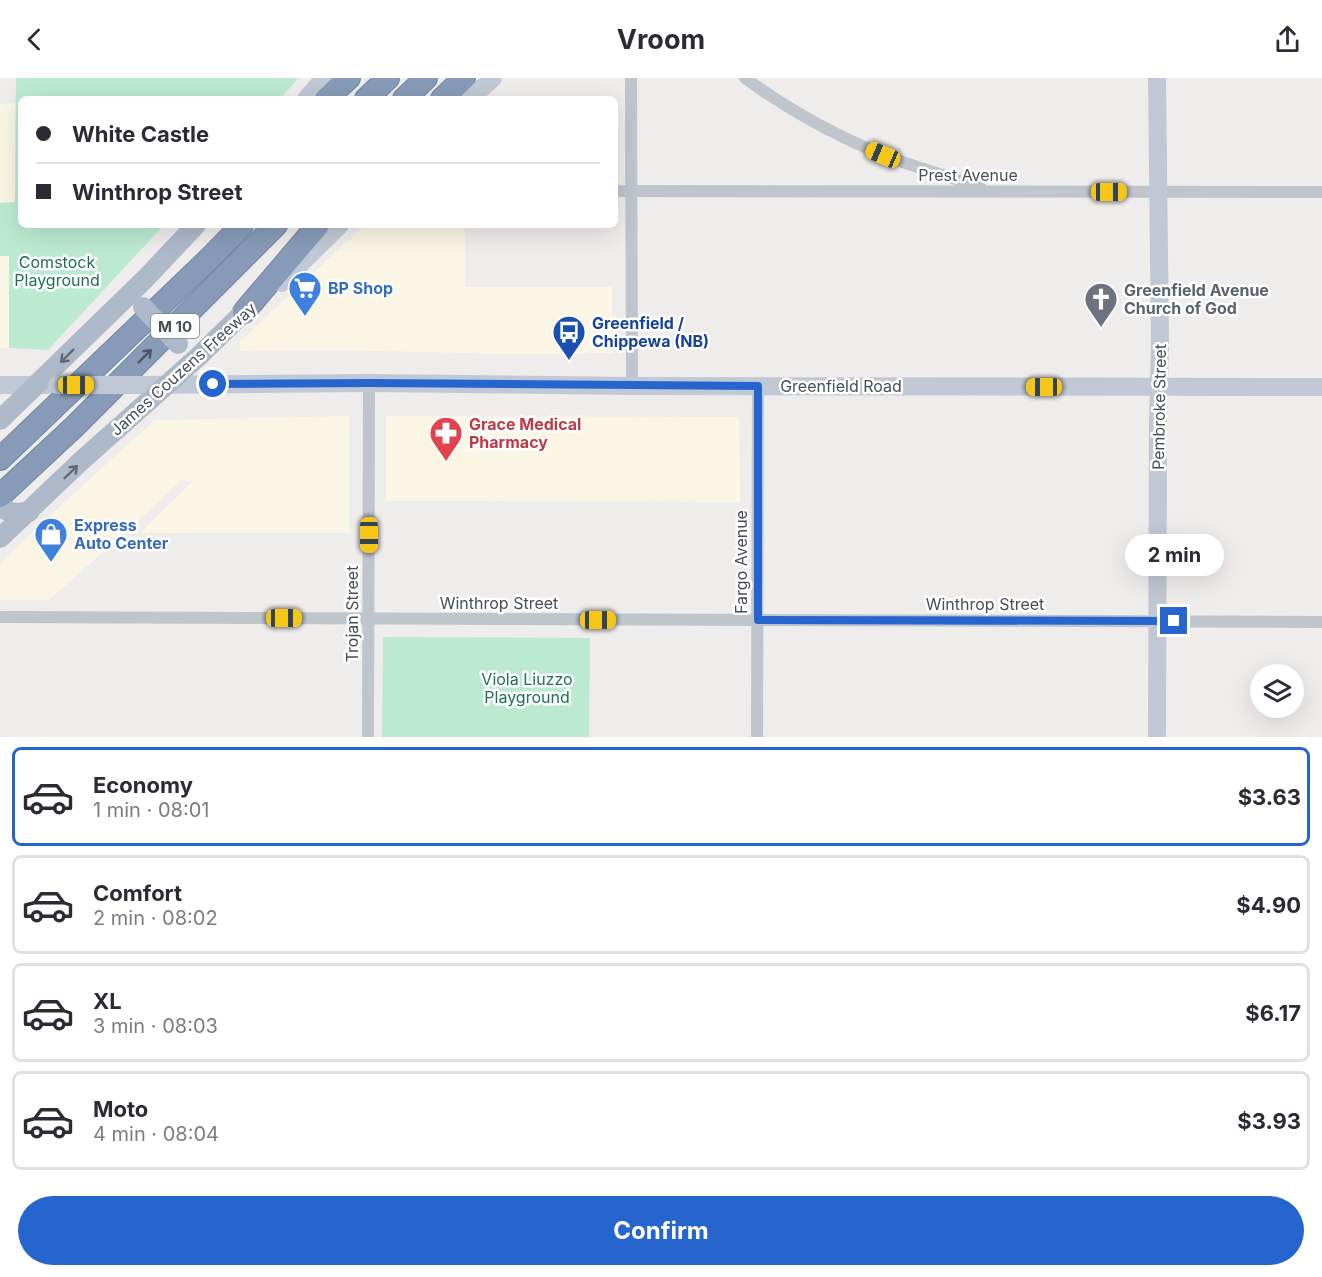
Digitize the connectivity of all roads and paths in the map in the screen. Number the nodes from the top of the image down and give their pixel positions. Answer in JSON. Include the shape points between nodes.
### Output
{"nodes":[{"id":1,"x":324,"y":78,"type":"edge"},
{"id":2,"x":349,"y":78,"type":"edge"},
{"id":3,"x":388,"y":78,"type":"edge"},
{"id":4,"x":426,"y":78,"type":"edge"},
{"id":5,"x":464,"y":78,"type":"edge"},
{"id":6,"x":493,"y":78,"type":"edge"},
{"id":7,"x":630,"y":78,"type":"edge"},
{"id":8,"x":745,"y":78,"type":"edge"},
{"id":9,"x":1157,"y":78,"type":"edge"},
{"id":10,"x":309,"y":96,"type":"edge"},
{"id":11,"x":329,"y":96,"type":"edge"},
{"id":12,"x":369,"y":96,"type":"edge"},
{"id":13,"x":407,"y":96,"type":"edge"},
{"id":14,"x":445,"y":96,"type":"edge"},
{"id":15,"x":473,"y":96,"type":"edge"},
{"id":16,"x":989,"y":190,"type":"junction"},
{"id":17,"x":618,"y":191,"type":"edge"},
{"id":18,"x":631,"y":191,"type":"junction"},
{"id":19,"x":1158,"y":192,"type":"junction"},
{"id":20,"x":1322,"y":192,"type":"edge"},
{"id":21,"x":193,"y":228,"type":"edge"},
{"id":22,"x":239,"y":228,"type":"edge"},
{"id":23,"x":273,"y":228,"type":"edge"},
{"id":24,"x":315,"y":228,"type":"edge"},
{"id":25,"x":337,"y":228,"type":"edge"},
{"id":26,"x":146,"y":278,"type":"junction"},
{"id":27,"x":244,"y":312,"type":"junction"},
{"id":28,"x":213,"y":341,"type":"junction"},
{"id":29,"x":369,"y":383,"type":"junction"},
{"id":30,"x":0,"y":385,"type":"edge"},
{"id":31,"x":48,"y":385,"type":"junction"},
{"id":32,"x":167,"y":385,"type":"junction"},
{"id":33,"x":633,"y":386,"type":"junction"},
{"id":34,"x":758,"y":386,"type":"junction"},
{"id":35,"x":1159,"y":387,"type":"junction"},
{"id":36,"x":1322,"y":387,"type":"edge"},
{"id":37,"x":0,"y":420,"type":"edge"},
{"id":38,"x":0,"y":459,"type":"edge"},
{"id":39,"x":1,"y":504,"type":"edge"},
{"id":40,"x":28,"y":512,"type":"junction"},
{"id":41,"x":0,"y":538,"type":"edge"},
{"id":42,"x":0,"y":618,"type":"edge"},
{"id":43,"x":368,"y":619,"type":"junction"},
{"id":44,"x":758,"y":620,"type":"junction"},
{"id":45,"x":1158,"y":621,"type":"junction"},
{"id":46,"x":1322,"y":622,"type":"edge"},
{"id":47,"x":368,"y":737,"type":"edge"},
{"id":48,"x":757,"y":737,"type":"edge"},
{"id":49,"x":1158,"y":737,"type":"edge"}],
"edges":[{"from":1,"to":10,"type":"main road"},
{"from":2,"to":11,"type":"highway"},
{"from":3,"to":12,"type":"highway"},
{"from":4,"to":13,"type":"highway"},
{"from":5,"to":14,"type":"highway"},
{"from":6,"to":15,"type":"main road"},
{"from":7,"to":18,"type":"street"},
{"from":8,"to":16,"type":"street","via":[[798,114],[847,139]]},
{"from":9,"to":19,"type":"main road","name":"Pembroke Street"},
{"from":16,"to":18,"type":"street","name":"Prest Avenue"},
{"from":16,"to":19,"type":"street","name":"Prest Avenue"},
{"from":17,"to":18,"type":"street","name":"Prest Avenue"},
{"from":18,"to":33,"type":"street"},
{"from":19,"to":20,"type":"street","name":"Prest Avenue"},
{"from":19,"to":35,"type":"main road","name":"Pembroke Street"},
{"from":21,"to":26,"type":"main road"},
{"from":22,"to":38,"type":"highway","number":"M 10"},
{"from":39,"to":23,"type":"highway","number":"M 10","one_way":true},
{"from":24,"to":27,"type":"highway"},
{"from":25,"to":27,"type":"main road","name":"James Couzens Freeway","via":[[274,290]]},
{"from":26,"to":28,"type":"main road","bridge":true,"via":[[143,307],[177,344],[188,347]]},
{"from":26,"to":31,"type":"main road","one_way":true},
{"from":27,"to":28,"type":"main road","name":"James Couzens Freeway"},
{"from":28,"to":32,"type":"main road","name":"James Couzens Freeway"},
{"from":29,"to":32,"type":"main road","name":"Greenfield Road"},
{"from":29,"to":33,"type":"main road","name":"Greenfield Road"},
{"from":29,"to":43,"type":"street","name":"Trojan Street"},
{"from":30,"to":31,"type":"main road","name":"Greenfield Road"},
{"from":31,"to":32,"type":"main road","name":"Greenfield Road","bridge":true},
{"from":31,"to":37,"type":"main road"},
{"from":40,"to":32,"type":"main road","name":"James Couzens Freeway","one_way":true},
{"from":33,"to":34,"type":"main road","name":"Greenfield Road"},
{"from":34,"to":35,"type":"main road","name":"Greenfield Road"},
{"from":34,"to":44,"type":"street","name":"Fargo Avenue"},
{"from":35,"to":36,"type":"main road","name":"Greenfield Road"},
{"from":35,"to":45,"type":"main road","name":"Pembroke Street"},
{"from":39,"to":40,"type":"main road","via":[[12,513]]},
{"from":40,"to":41,"type":"main road","name":"James Couzens Freeway"},
{"from":42,"to":43,"type":"street","name":"Winthrop Street"},
{"from":43,"to":44,"type":"street","name":"Winthrop Street"},
{"from":43,"to":47,"type":"street","name":"Trojan Street"},
{"from":44,"to":45,"type":"street","name":"Winthrop Street"},
{"from":44,"to":48,"type":"street","name":"Fargo Avenue"},
{"from":45,"to":46,"type":"street","name":"Winthrop Street"},
{"from":45,"to":49,"type":"main road","name":"Pembroke Street"}]}
